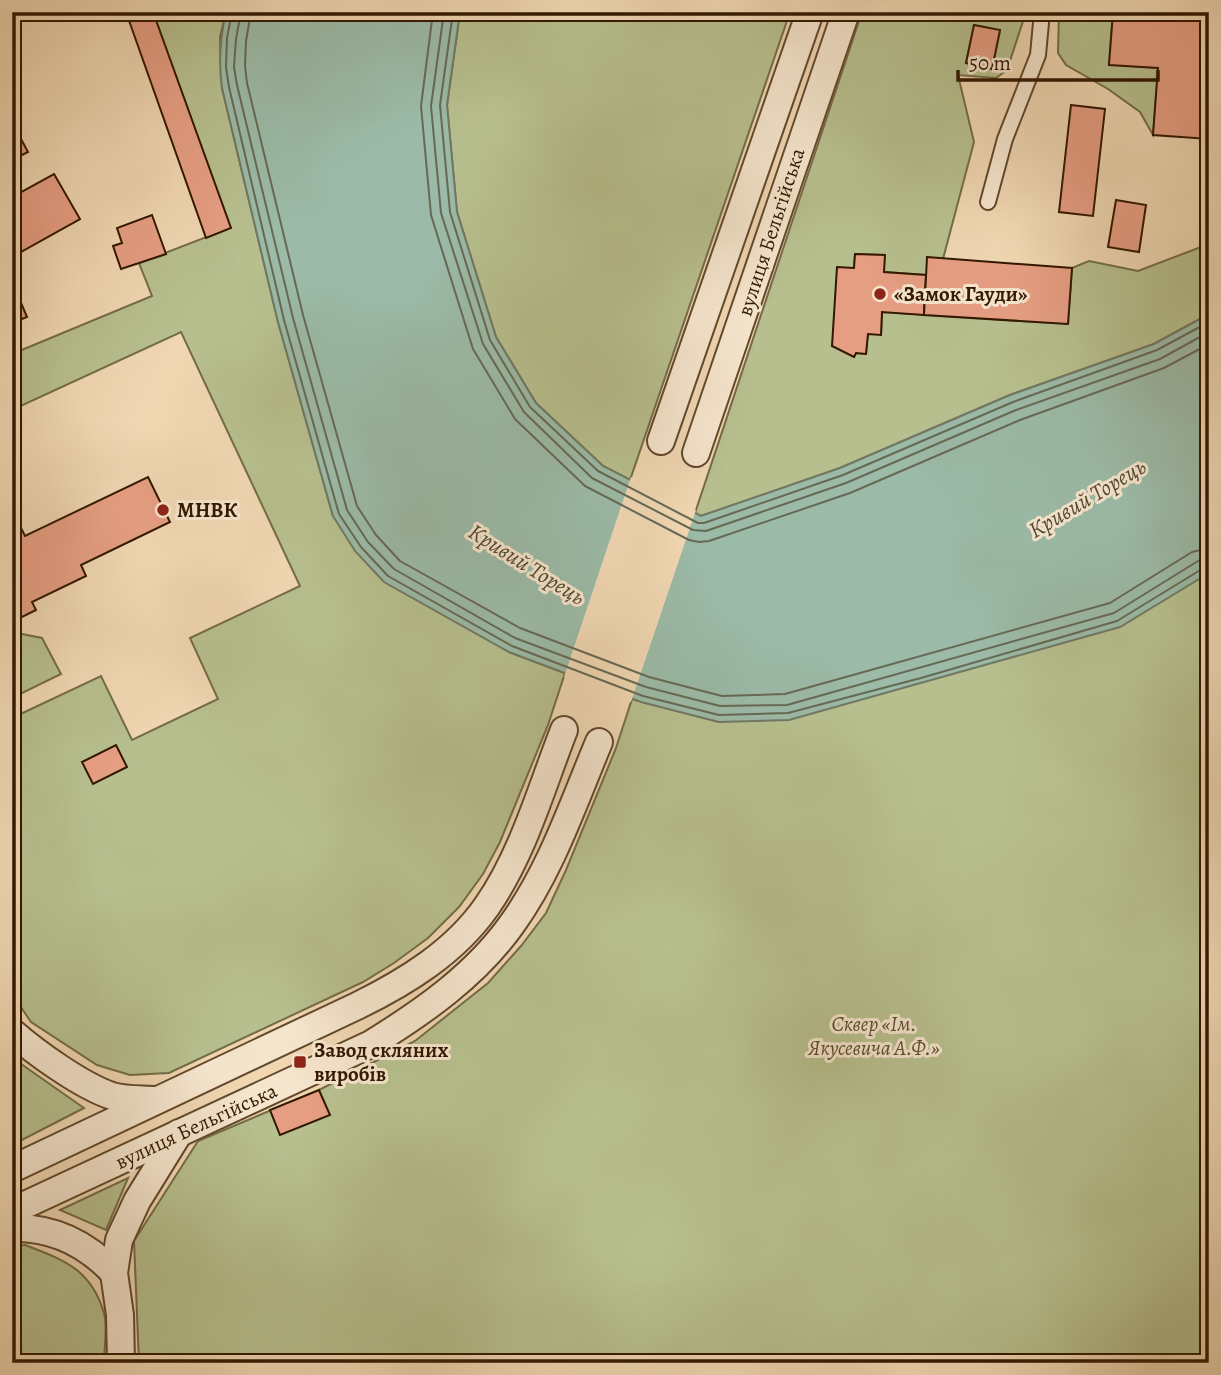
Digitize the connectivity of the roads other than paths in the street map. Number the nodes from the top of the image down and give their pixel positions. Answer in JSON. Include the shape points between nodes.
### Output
{"nodes":[{"id":1,"x":810,"y":12,"type":"edge"},
{"id":2,"x":846,"y":12,"type":"edge"},
{"id":3,"x":1042,"y":12,"type":"edge"},
{"id":4,"x":988,"y":202,"type":"dead end"},
{"id":5,"x":661,"y":441,"type":"dead end"},
{"id":6,"x":696,"y":453,"type":"dead end"},
{"id":7,"x":564,"y":730,"type":"dead end"},
{"id":8,"x":599,"y":742,"type":"dead end"},
{"id":9,"x":12,"y":1031,"type":"edge"},
{"id":10,"x":157,"y":1100,"type":"junction"},
{"id":11,"x":179,"y":1133,"type":"junction"},
{"id":12,"x":12,"y":1169,"type":"edge"},
{"id":13,"x":12,"y":1211,"type":"edge"},
{"id":14,"x":12,"y":1228,"type":"edge"},
{"id":15,"x":114,"y":1273,"type":"junction"},
{"id":16,"x":121,"y":1363,"type":"edge"}],
"edges":[{"from":1,"to":5,"type":"street","name":"вулиця Бельгійська"},
{"from":2,"to":6,"type":"street","name":"вулиця Бельгійська"},
{"from":3,"to":4,"type":"lane","via":[[1038,55],[1005,139]]},
{"from":7,"to":10,"type":"street","name":"вулиця Бельгійська","via":[[498,888],[446,949],[389,990]]},
{"from":8,"to":11,"type":"street","name":"вулиця Бельгійська","via":[[549,861],[523,908],[470,972],[424,1010],[371,1044]]},
{"from":9,"to":10,"type":"street","via":[[99,1090],[115,1097]]},
{"from":10,"to":12,"type":"street","name":"вулиця Бельгійська"},
{"from":11,"to":13,"type":"street","name":"вулиця Бельгійська"},
{"from":11,"to":15,"type":"street","via":[[125,1223]]},
{"from":14,"to":15,"type":"street","via":[[49,1231],[75,1242],[97,1255]]},
{"from":15,"to":16,"type":"street"}]}
